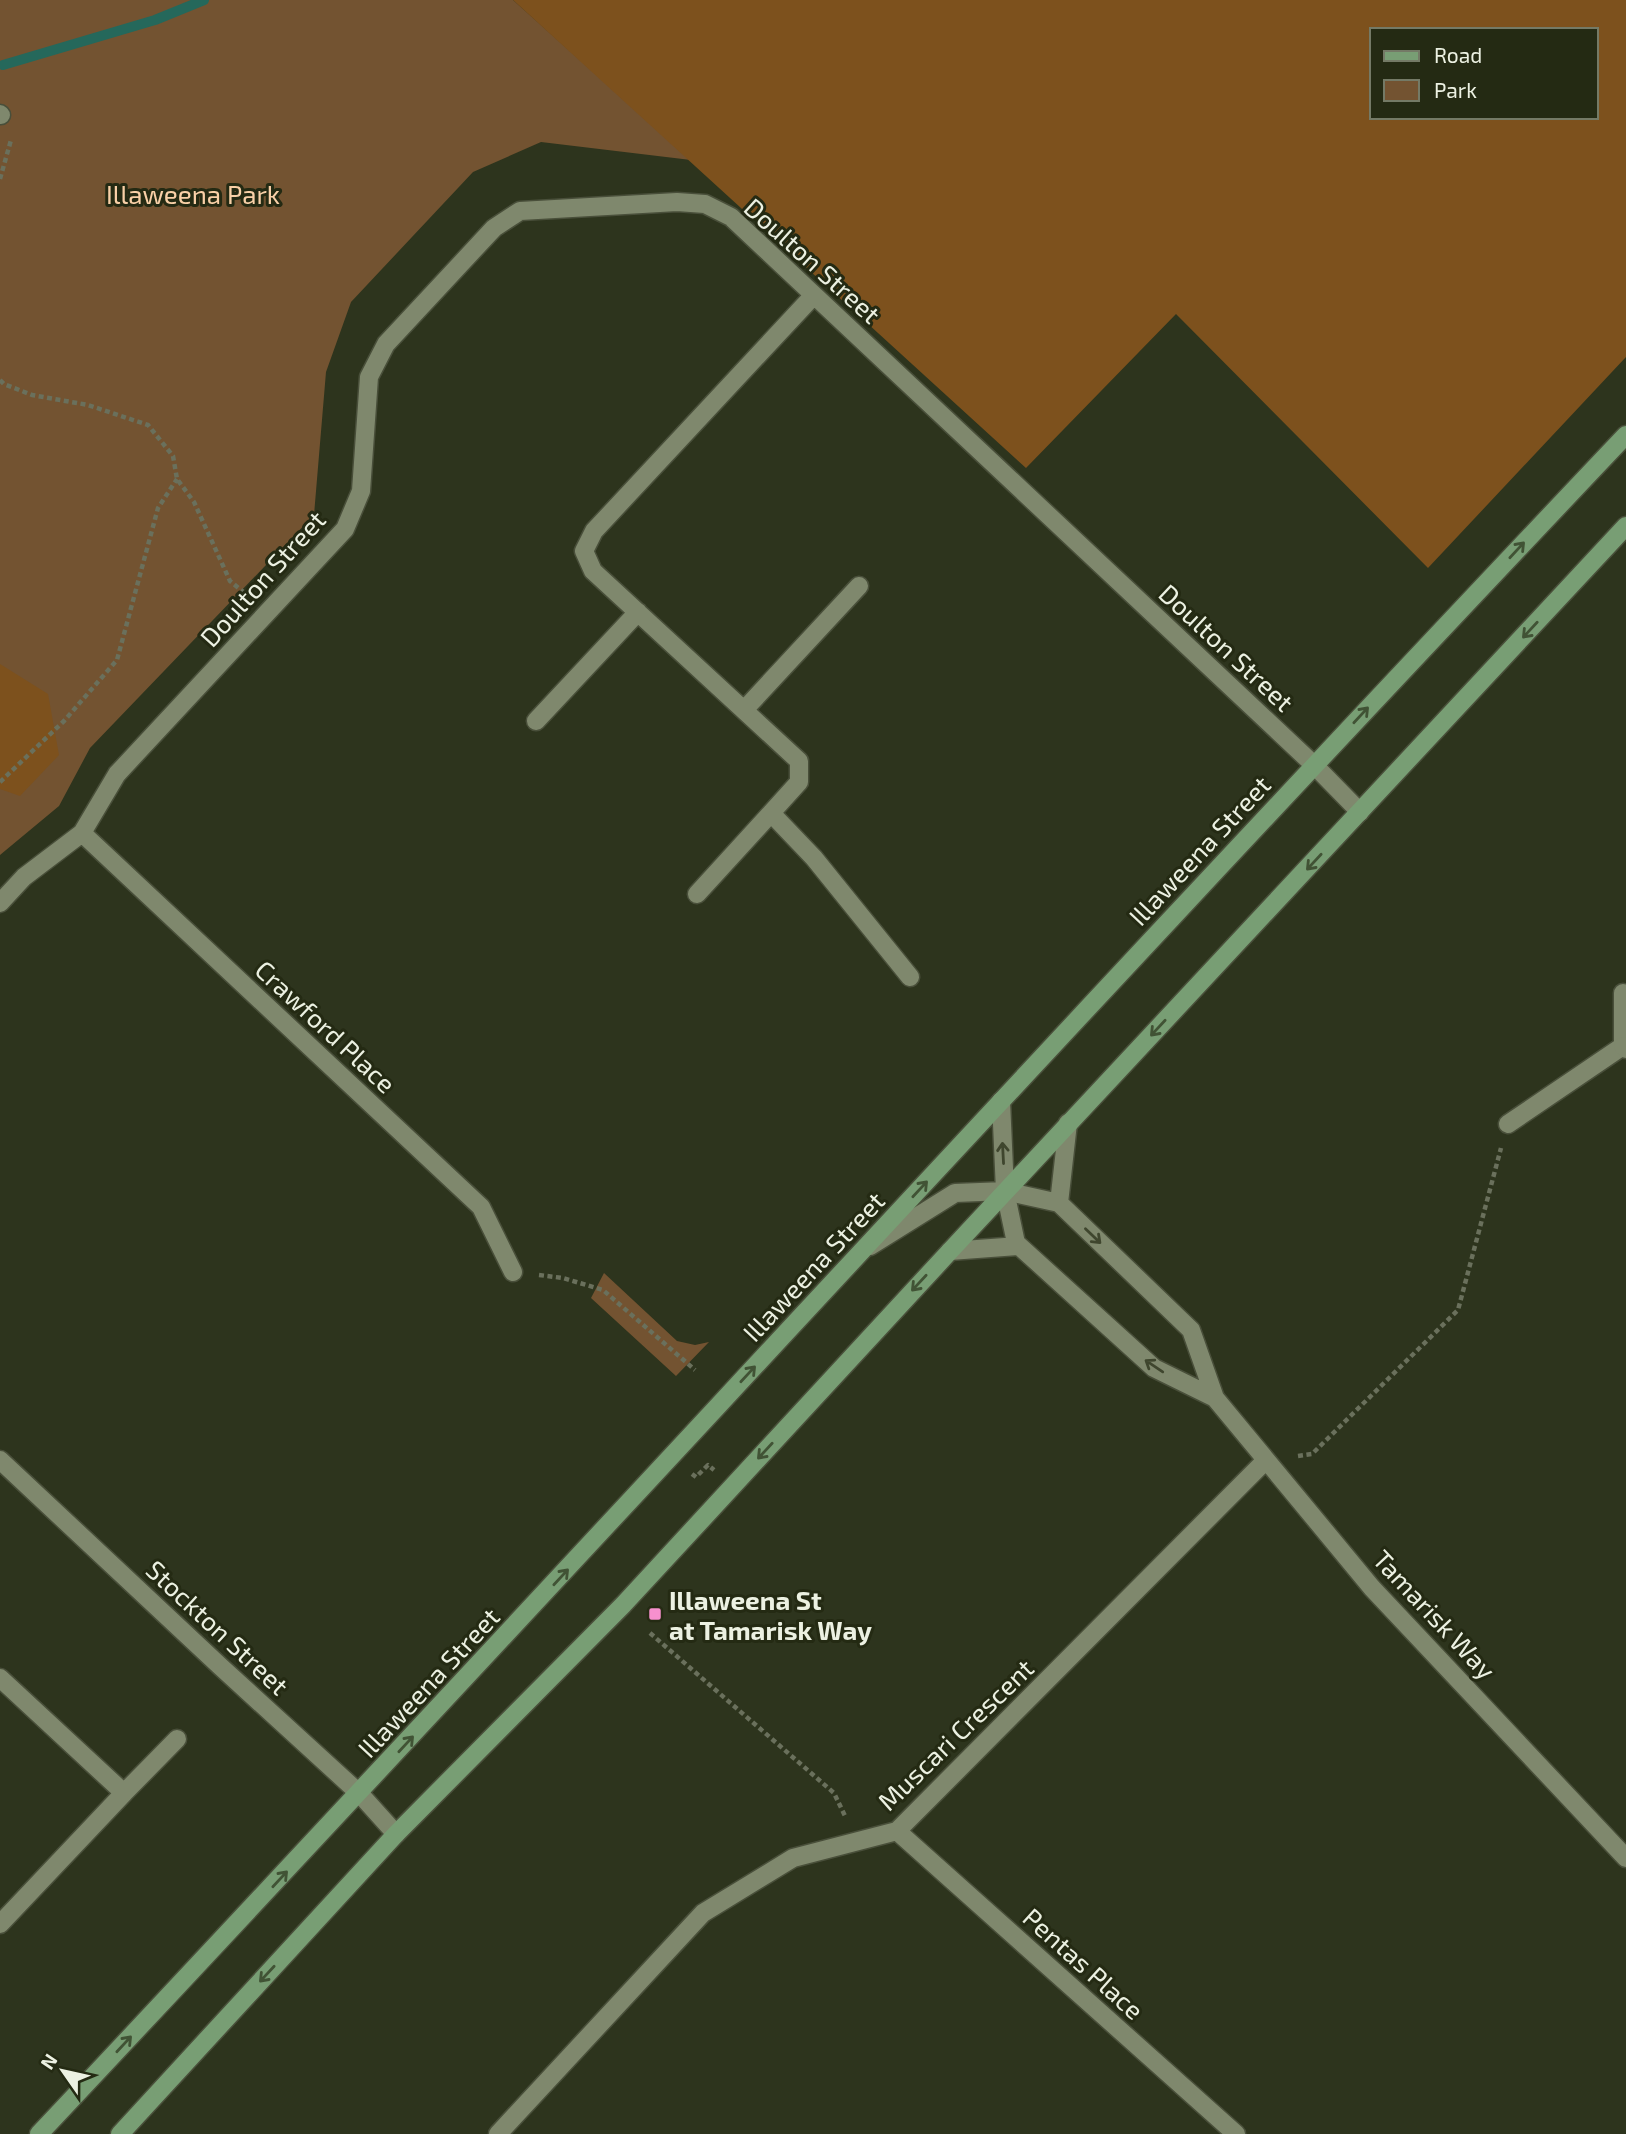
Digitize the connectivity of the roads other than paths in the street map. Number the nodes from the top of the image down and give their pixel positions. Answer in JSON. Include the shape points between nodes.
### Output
{"nodes":[{"id":1,"x":814,"y":295,"type":"junction"},
{"id":2,"x":1626,"y":435,"type":"edge"},
{"id":3,"x":1626,"y":526,"type":"edge"},
{"id":4,"x":859,"y":586,"type":"dead end"},
{"id":5,"x":638,"y":612,"type":"junction"},
{"id":6,"x":744,"y":710,"type":"junction"},
{"id":7,"x":536,"y":721,"type":"dead end"},
{"id":8,"x":1314,"y":765,"type":"junction"},
{"id":9,"x":1360,"y":812,"type":"junction"},
{"id":10,"x":771,"y":813,"type":"junction"},
{"id":11,"x":82,"y":833,"type":"junction"},
{"id":12,"x":697,"y":894,"type":"dead end"},
{"id":13,"x":0,"y":903,"type":"edge"},
{"id":14,"x":910,"y":977,"type":"dead end"},
{"id":15,"x":1623,"y":993,"type":"dead end"},
{"id":16,"x":1625,"y":1048,"type":"edge"},
{"id":17,"x":1001,"y":1101,"type":"junction"},
{"id":18,"x":1068,"y":1123,"type":"junction"},
{"id":19,"x":1508,"y":1124,"type":"road end"},
{"id":20,"x":1005,"y":1191,"type":"junction"},
{"id":21,"x":1059,"y":1203,"type":"junction"},
{"id":22,"x":1018,"y":1246,"type":"junction"},
{"id":23,"x":950,"y":1251,"type":"junction"},
{"id":24,"x":861,"y":1252,"type":"junction"},
{"id":25,"x":513,"y":1272,"type":"road end"},
{"id":26,"x":1215,"y":1398,"type":"junction"},
{"id":27,"x":0,"y":1460,"type":"edge"},
{"id":28,"x":1266,"y":1460,"type":"junction"},
{"id":29,"x":0,"y":1678,"type":"edge"},
{"id":30,"x":177,"y":1739,"type":"dead end"},
{"id":31,"x":124,"y":1793,"type":"junction"},
{"id":32,"x":360,"y":1794,"type":"junction"},
{"id":33,"x":897,"y":1831,"type":"junction"},
{"id":34,"x":397,"y":1834,"type":"junction"},
{"id":35,"x":1626,"y":1858,"type":"edge"},
{"id":36,"x":0,"y":1924,"type":"edge"},
{"id":37,"x":44,"y":2133,"type":"edge"},
{"id":38,"x":120,"y":2134,"type":"edge"},
{"id":39,"x":498,"y":2134,"type":"edge"},
{"id":40,"x":1236,"y":2134,"type":"edge"}],
"edges":[{"from":1,"to":5,"type":"street","via":[[594,531],[584,551],[593,571]]},
{"from":1,"to":8,"type":"street","name":"Doulton Street"},
{"from":1,"to":11,"type":"street","name":"Doulton Street","via":[[731,217],[705,204],[520,211],[494,228],[386,344],[369,376],[361,491],[345,529],[117,774]]},
{"from":8,"to":2,"type":"main road","name":"Illaweena Street","one_way":true},
{"from":3,"to":9,"type":"main road","one_way":true},
{"from":4,"to":6,"type":"street"},
{"from":5,"to":6,"type":"street"},
{"from":5,"to":7,"type":"street"},
{"from":6,"to":10,"type":"street","via":[[799,761],[799,782]]},
{"from":8,"to":9,"type":"street","name":"Doulton Street"},
{"from":8,"to":17,"type":"main road","name":"Illaweena Street"},
{"from":9,"to":18,"type":"main road","one_way":true},
{"from":10,"to":12,"type":"street"},
{"from":10,"to":14,"type":"street","via":[[814,858]]},
{"from":11,"to":13,"type":"street","name":"Doulton Street","via":[[24,877]]},
{"from":11,"to":25,"type":"street","name":"Crawford Place","via":[[481,1207]]},
{"from":15,"to":16,"type":"street"},
{"from":16,"to":19,"type":"street"},
{"from":20,"to":17,"type":"street","one_way":true},
{"from":24,"to":17,"type":"main road","name":"Illaweena Street","one_way":true},
{"from":18,"to":20,"type":"main road"},
{"from":18,"to":21,"type":"street"},
{"from":20,"to":21,"type":"street"},
{"from":20,"to":22,"type":"street"},
{"from":20,"to":23,"type":"main road"},
{"from":20,"to":24,"type":"street","via":[[955,1193]]},
{"from":21,"to":26,"type":"street","name":"Tamarisk Way","one_way":true,"via":[[1191,1330]]},
{"from":22,"to":23,"type":"street"},
{"from":26,"to":22,"type":"street","name":"Tamarisk Way","one_way":true,"via":[[1154,1368]]},
{"from":23,"to":34,"type":"main road","one_way":true,"via":[[622,1605]]},
{"from":32,"to":24,"type":"main road","name":"Illaweena Street","one_way":true},
{"from":26,"to":28,"type":"street","name":"Tamarisk Way"},
{"from":27,"to":32,"type":"street","name":"Stockton Street"},
{"from":28,"to":33,"type":"street","name":"Muscari Crescent"},
{"from":28,"to":35,"type":"street","name":"Tamarisk Way","via":[[1372,1588]]},
{"from":29,"to":31,"type":"street"},
{"from":30,"to":31,"type":"street"},
{"from":31,"to":36,"type":"street"},
{"from":32,"to":34,"type":"street","name":"Stockton Street"},
{"from":37,"to":32,"type":"main road","name":"Illaweena Street","one_way":true},
{"from":33,"to":39,"type":"street","name":"Muscari Crescent","via":[[793,1857],[704,1913]]},
{"from":33,"to":40,"type":"street","name":"Pentas Place"},
{"from":34,"to":38,"type":"main road","one_way":true}]}
